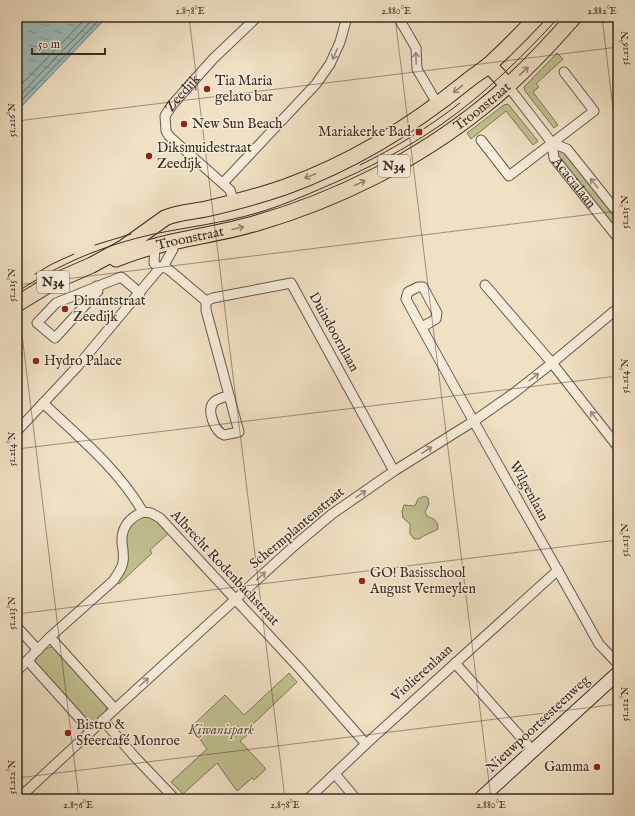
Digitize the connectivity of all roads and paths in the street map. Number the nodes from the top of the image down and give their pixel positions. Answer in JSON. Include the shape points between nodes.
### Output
{"nodes":[{"id":1,"x":257,"y":17,"type":"edge"},
{"id":2,"x":347,"y":17,"type":"edge"},
{"id":3,"x":398,"y":17,"type":"edge"},
{"id":4,"x":537,"y":17,"type":"edge"},
{"id":5,"x":574,"y":17,"type":"edge"},
{"id":6,"x":489,"y":65,"type":"junction"},
{"id":7,"x":564,"y":72,"type":"dead end"},
{"id":8,"x":508,"y":86,"type":"junction"},
{"id":9,"x":438,"y":105,"type":"junction"},
{"id":10,"x":481,"y":140,"type":"dead end"},
{"id":11,"x":552,"y":143,"type":"junction"},
{"id":12,"x":223,"y":183,"type":"junction"},
{"id":13,"x":234,"y":202,"type":"junction"},
{"id":14,"x":618,"y":213,"type":"edge"},
{"id":15,"x":158,"y":223,"type":"junction"},
{"id":16,"x":618,"y":238,"type":"edge"},
{"id":17,"x":173,"y":242,"type":"junction"},
{"id":18,"x":155,"y":246,"type":"junction"},
{"id":19,"x":92,"y":265,"type":"junction"},
{"id":20,"x":161,"y":268,"type":"junction"},
{"id":21,"x":485,"y":285,"type":"dead end"},
{"id":22,"x":97,"y":286,"type":"junction"},
{"id":23,"x":140,"y":293,"type":"junction"},
{"id":24,"x":206,"y":301,"type":"junction"},
{"id":25,"x":17,"y":304,"type":"edge"},
{"id":26,"x":618,"y":308,"type":"edge"},
{"id":27,"x":422,"y":327,"type":"dead end"},
{"id":28,"x":552,"y":363,"type":"junction"},
{"id":29,"x":230,"y":396,"type":"dead end"},
{"id":30,"x":44,"y":403,"type":"junction"},
{"id":31,"x":474,"y":421,"type":"junction"},
{"id":32,"x":17,"y":431,"type":"edge"},
{"id":33,"x":618,"y":447,"type":"edge"},
{"id":34,"x":394,"y":471,"type":"junction"},
{"id":35,"x":143,"y":512,"type":"junction"},
{"id":36,"x":558,"y":570,"type":"junction"},
{"id":37,"x":235,"y":600,"type":"junction"},
{"id":38,"x":17,"y":627,"type":"edge"},
{"id":39,"x":50,"y":637,"type":"junction"},
{"id":40,"x":38,"y":650,"type":"junction"},
{"id":41,"x":28,"y":662,"type":"junction"},
{"id":42,"x":455,"y":662,"type":"junction"},
{"id":43,"x":618,"y":664,"type":"edge"},
{"id":44,"x":17,"y":671,"type":"edge"},
{"id":45,"x":618,"y":673,"type":"edge"},
{"id":46,"x":115,"y":709,"type":"junction"},
{"id":47,"x":103,"y":720,"type":"junction"},
{"id":48,"x":91,"y":732,"type":"junction"},
{"id":49,"x":366,"y":744,"type":"junction"},
{"id":50,"x":533,"y":751,"type":"junction"},
{"id":51,"x":335,"y":774,"type":"junction"},
{"id":52,"x":169,"y":797,"type":"edge"},
{"id":53,"x":18,"y":799,"type":"edge"},
{"id":54,"x":308,"y":799,"type":"edge"},
{"id":55,"x":356,"y":799,"type":"edge"},
{"id":56,"x":480,"y":799,"type":"edge"}],
"edges":[{"from":1,"to":12,"type":"street","name":"Zeedijk","via":[[213,59],[165,116],[169,136]]},
{"from":2,"to":12,"type":"street","one_way":true,"via":[[330,64],[316,84]]},
{"from":9,"to":3,"type":"street","one_way":true,"via":[[417,69],[416,48]]},
{"from":4,"to":6,"type":"main road","name":"Troonstraat","number":"N34"},
{"from":8,"to":5,"type":"main road","name":"Troonstraat","number":"N34","one_way":true},
{"from":6,"to":8,"type":"main road","name":"Acacialaan"},
{"from":6,"to":9,"type":"main road","name":"Troonstraat","number":"N34","one_way":true},
{"from":7,"to":11,"type":"street","via":[[594,111]]},
{"from":8,"to":11,"type":"street","name":"Acacialaan"},
{"from":17,"to":8,"type":"main road","name":"Troonstraat","number":"N34","one_way":true,"via":[[257,223],[346,190],[432,144]]},
{"from":9,"to":13,"type":"main road","name":"Troonstraat","number":"N34","one_way":true,"via":[[370,147],[323,171],[285,187]]},
{"from":10,"to":11,"type":"street","via":[[510,176]]},
{"from":14,"to":11,"type":"street","name":"Acacialaan","one_way":true,"via":[[567,148]]},
{"from":11,"to":16,"type":"street","name":"Acacialaan","via":[[554,158]]},
{"from":12,"to":13,"type":"street","via":[[230,190]]},
{"from":13,"to":15,"type":"main road","name":"Troonstraat","number":"N34","via":[[171,214]]},
{"from":15,"to":18,"type":"main road","name":"Troonstraat","via":[[153,234]]},
{"from":15,"to":19,"type":"main road","number":"N34","via":[[123,248]]},
{"from":17,"to":18,"type":"main road","name":"Troonstraat","number":"N34"},
{"from":17,"to":20,"type":"street","via":[[173,249]]},
{"from":18,"to":19,"type":"main road","number":"N34"},
{"from":18,"to":20,"type":"street","via":[[154,263]]},
{"from":19,"to":25,"type":"main road","number":"N34","via":[[53,282]]},
{"from":20,"to":23,"type":"street"},
{"from":20,"to":24,"type":"street","via":[[168,269]]},
{"from":21,"to":28,"type":"street"},
{"from":22,"to":22,"type":"street","via":[[56,303],[37,323],[55,338],[98,291]]},
{"from":22,"to":23,"type":"street","via":[[121,277]]},
{"from":23,"to":30,"type":"street"},
{"from":24,"to":29,"type":"street","via":[[206,310]]},
{"from":24,"to":34,"type":"street","name":"Duindoornlaan","via":[[291,283]]},
{"from":26,"to":28,"type":"street","name":"Schermplantenstraat"},
{"from":27,"to":31,"type":"street","name":"Wilgenlaan"},
{"from":31,"to":28,"type":"street","name":"Schermplantenstraat","one_way":true},
{"from":33,"to":28,"type":"street","one_way":true},
{"from":30,"to":32,"type":"street"},
{"from":30,"to":35,"type":"street","via":[[107,464],[126,485]]},
{"from":34,"to":31,"type":"street","name":"Schermplantenstraat","one_way":true},
{"from":31,"to":36,"type":"street","name":"Wilgenlaan"},
{"from":37,"to":34,"type":"street","name":"Schermplantenstraat","one_way":true,"via":[[332,514]]},
{"from":35,"to":37,"type":"street","name":"Albrecht Rodenbachstraat","via":[[160,518]]},
{"from":35,"to":39,"type":"street","via":[[133,516],[126,525],[122,541],[123,563],[113,581]]},
{"from":36,"to":42,"type":"street","name":"Violierenlaan"},
{"from":36,"to":43,"type":"street","name":"Wilgenlaan","via":[[599,644]]},
{"from":46,"to":37,"type":"street","name":"Schermplantenstraat","one_way":true},
{"from":37,"to":49,"type":"street","name":"Albrecht Rodenbachstraat"},
{"from":38,"to":40,"type":"street"},
{"from":39,"to":40,"type":"street"},
{"from":39,"to":46,"type":"street"},
{"from":40,"to":41,"type":"street"},
{"from":41,"to":44,"type":"street"},
{"from":41,"to":48,"type":"street"},
{"from":42,"to":49,"type":"street","name":"Violierenlaan"},
{"from":42,"to":50,"type":"street"},
{"from":45,"to":50,"type":"main road","name":"Nieuwpoortsesteenweg"},
{"from":46,"to":47,"type":"street","name":"Schermplantenstraat"},
{"from":47,"to":48,"type":"street","name":"Schermplantenstraat"},
{"from":47,"to":52,"type":"street"},
{"from":48,"to":53,"type":"street","name":"Schermplantenstraat"},
{"from":49,"to":51,"type":"street","name":"Violierenlaan"},
{"from":50,"to":56,"type":"main road","name":"Nieuwpoortsesteenweg"},
{"from":51,"to":54,"type":"street","name":"Violierenlaan"},
{"from":51,"to":55,"type":"street"}]}
